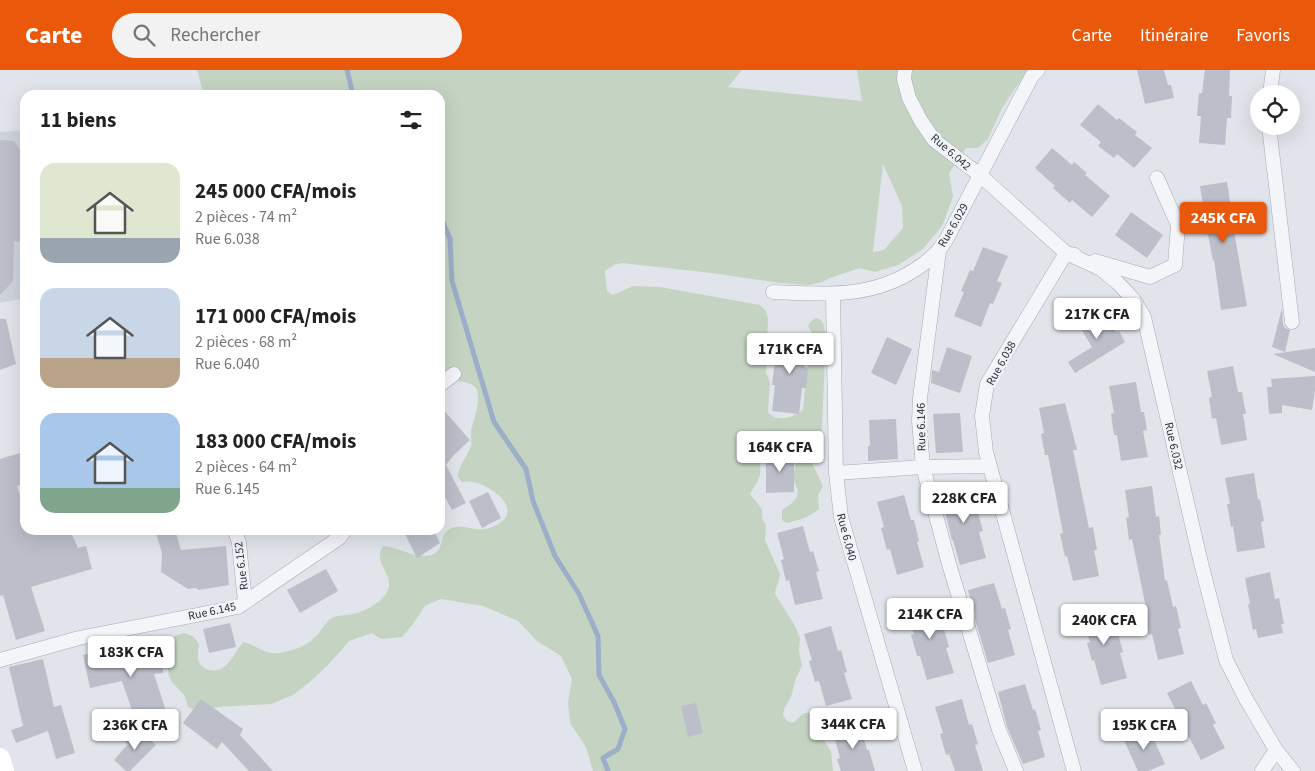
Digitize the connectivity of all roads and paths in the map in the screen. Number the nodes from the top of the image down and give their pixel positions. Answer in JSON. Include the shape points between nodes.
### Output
{"nodes":[{"id":1,"x":904,"y":70,"type":"edge"},
{"id":2,"x":1038,"y":70,"type":"edge"},
{"id":3,"x":1273,"y":70,"type":"edge"},
{"id":4,"x":1271,"y":85,"type":"edge"},
{"id":5,"x":1270,"y":135,"type":"edge"},
{"id":6,"x":980,"y":176,"type":"junction"},
{"id":7,"x":1157,"y":178,"type":"dead end"},
{"id":8,"x":939,"y":250,"type":"junction"},
{"id":9,"x":1066,"y":253,"type":"junction"},
{"id":10,"x":773,"y":292,"type":"dead end"},
{"id":11,"x":833,"y":294,"type":"junction"},
{"id":12,"x":1292,"y":322,"type":"dead end"},
{"id":13,"x":454,"y":374,"type":"dead end"},
{"id":14,"x":445,"y":381,"type":"edge"},
{"id":15,"x":990,"y":466,"type":"junction"},
{"id":16,"x":923,"y":467,"type":"junction"},
{"id":17,"x":836,"y":473,"type":"junction"},
{"id":18,"x":237,"y":535,"type":"edge"},
{"id":19,"x":341,"y":535,"type":"edge"},
{"id":20,"x":245,"y":602,"type":"junction"},
{"id":21,"x":0,"y":660,"type":"edge"},
{"id":22,"x":1276,"y":750,"type":"junction"},
{"id":23,"x":0,"y":758,"type":"edge"},
{"id":24,"x":4,"y":771,"type":"edge"},
{"id":25,"x":915,"y":771,"type":"edge"},
{"id":26,"x":1016,"y":771,"type":"edge"},
{"id":27,"x":1074,"y":771,"type":"edge"},
{"id":28,"x":1262,"y":771,"type":"edge"},
{"id":29,"x":1293,"y":771,"type":"edge"}],
"edges":[{"from":1,"to":6,"type":"street","name":"Rue 6.042","via":[[910,98],[934,140]]},
{"from":2,"to":6,"type":"street","name":"Rue 6.029"},
{"from":3,"to":4,"type":"street"},
{"from":5,"to":12,"type":"street"},
{"from":6,"to":8,"type":"street","name":"Rue 6.029"},
{"from":6,"to":9,"type":"street","name":"Rue 6.032"},
{"from":7,"to":9,"type":"street","via":[[1178,225],[1175,265],[1150,277]]},
{"from":8,"to":11,"type":"street","name":"Rue 6.029","via":[[903,278],[858,292]]},
{"from":8,"to":16,"type":"street","name":"Rue 6.146","via":[[920,398]]},
{"from":9,"to":15,"type":"street","name":"Rue 6.038","via":[[987,384],[982,416]]},
{"from":9,"to":22,"type":"street","name":"Rue 6.032","via":[[1101,269],[1133,299],[1144,317],[1226,660]]},
{"from":10,"to":11,"type":"street","name":"Rue 6.029"},
{"from":11,"to":17,"type":"street","name":"Rue 6.040"},
{"from":13,"to":14,"type":"street"},
{"from":15,"to":16,"type":"street"},
{"from":15,"to":27,"type":"street","name":"Rue 6.038"},
{"from":16,"to":17,"type":"street"},
{"from":16,"to":26,"type":"street","name":"Rue 6.146","via":[[996,721]]},
{"from":17,"to":25,"type":"street","name":"Rue 6.040","via":[[840,516]]},
{"from":18,"to":20,"type":"street","name":"Rue 6.152"},
{"from":19,"to":20,"type":"street","name":"Rue 6.145"},
{"from":20,"to":21,"type":"street","name":"Rue 6.145","via":[[238,607],[79,638]]},
{"from":22,"to":28,"type":"street"},
{"from":22,"to":29,"type":"street","name":"Rue 6.032"},
{"from":23,"to":24,"type":"street"}]}
